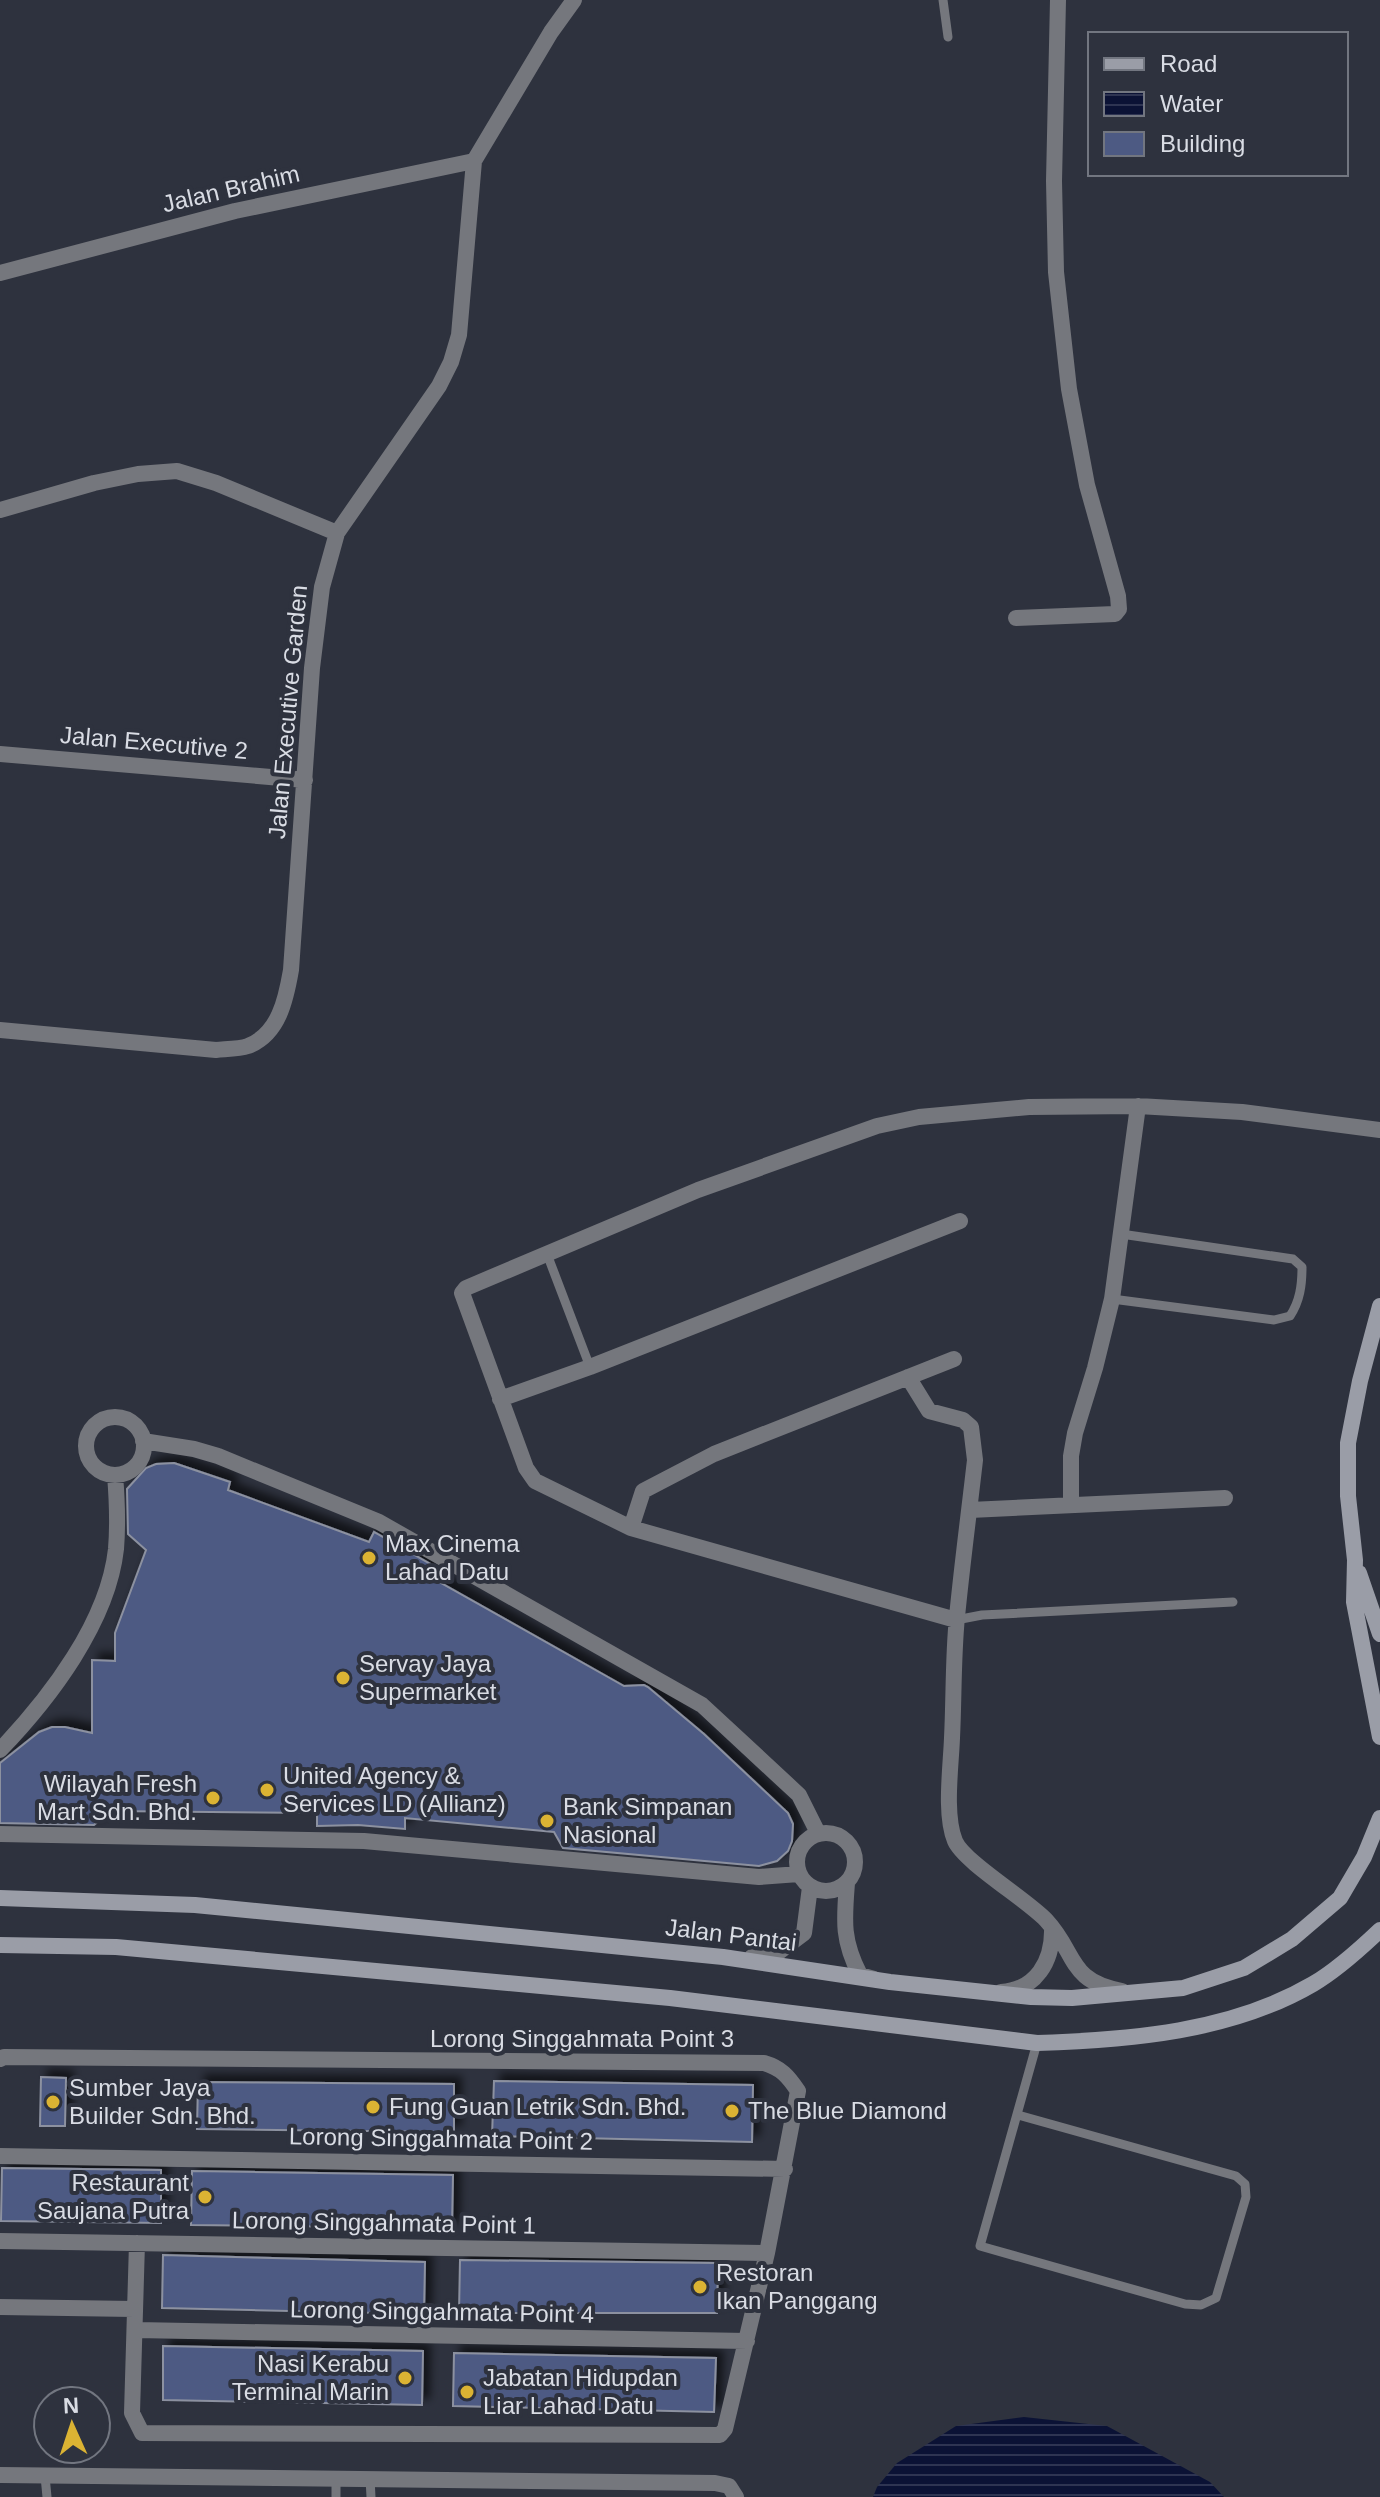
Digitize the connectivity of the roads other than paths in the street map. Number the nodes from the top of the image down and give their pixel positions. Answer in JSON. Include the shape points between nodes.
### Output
{"nodes":[{"id":1,"x":562,"y":0,"type":"edge"},
{"id":2,"x":574,"y":0,"type":"edge"},
{"id":3,"x":943,"y":0,"type":"edge"},
{"id":4,"x":1058,"y":0,"type":"edge"},
{"id":5,"x":551,"y":32,"type":"junction"},
{"id":6,"x":948,"y":37,"type":"dead end"},
{"id":7,"x":474,"y":161,"type":"junction"},
{"id":8,"x":0,"y":273,"type":"edge"},
{"id":9,"x":0,"y":510,"type":"edge"},
{"id":10,"x":337,"y":533,"type":"junction"},
{"id":11,"x":1016,"y":618,"type":"dead end"},
{"id":12,"x":0,"y":754,"type":"edge"},
{"id":13,"x":305,"y":780,"type":"junction"},
{"id":14,"x":0,"y":1030,"type":"edge"},
{"id":15,"x":1138,"y":1106,"type":"junction"},
{"id":16,"x":1380,"y":1130,"type":"edge"},
{"id":17,"x":960,"y":1221,"type":"dead end"},
{"id":18,"x":1121,"y":1234,"type":"junction"},
{"id":19,"x":547,"y":1254,"type":"junction"},
{"id":20,"x":1112,"y":1299,"type":"junction"},
{"id":21,"x":1380,"y":1306,"type":"edge"},
{"id":22,"x":954,"y":1359,"type":"dead end"},
{"id":23,"x":590,"y":1367,"type":"junction"},
{"id":24,"x":908,"y":1377,"type":"junction"},
{"id":25,"x":500,"y":1399,"type":"junction"},
{"id":26,"x":143,"y":1441,"type":"junction"},
{"id":27,"x":115,"y":1475,"type":"junction"},
{"id":28,"x":1225,"y":1498,"type":"dead end"},
{"id":29,"x":1071,"y":1505,"type":"junction"},
{"id":30,"x":970,"y":1510,"type":"junction"},
{"id":31,"x":631,"y":1528,"type":"junction"},
{"id":32,"x":1355,"y":1560,"type":"junction"},
{"id":33,"x":1233,"y":1602,"type":"dead end"},
{"id":34,"x":956,"y":1620,"type":"junction"},
{"id":35,"x":1380,"y":1634,"type":"edge"},
{"id":36,"x":1380,"y":1737,"type":"edge"},
{"id":37,"x":0,"y":1750,"type":"edge"},
{"id":38,"x":1380,"y":1818,"type":"edge"},
{"id":39,"x":818,"y":1833,"type":"junction"},
{"id":40,"x":0,"y":1834,"type":"edge"},
{"id":41,"x":804,"y":1880,"type":"junction"},
{"id":42,"x":847,"y":1883,"type":"junction"},
{"id":43,"x":0,"y":1898,"type":"edge"},
{"id":44,"x":1052,"y":1926,"type":"junction"},
{"id":45,"x":1380,"y":1930,"type":"edge"},
{"id":46,"x":0,"y":1945,"type":"edge"},
{"id":47,"x":723,"y":1957,"type":"junction"},
{"id":48,"x":890,"y":1982,"type":"junction"},
{"id":49,"x":993,"y":1992,"type":"junction"},
{"id":50,"x":1139,"y":1994,"type":"junction"},
{"id":51,"x":1037,"y":2043,"type":"junction"},
{"id":52,"x":0,"y":2059,"type":"edge"},
{"id":53,"x":1018,"y":2115,"type":"junction"},
{"id":54,"x":0,"y":2156,"type":"edge"},
{"id":55,"x":785,"y":2169,"type":"junction"},
{"id":56,"x":0,"y":2241,"type":"edge"},
{"id":57,"x":137,"y":2243,"type":"junction"},
{"id":58,"x":767,"y":2253,"type":"junction"},
{"id":59,"x":0,"y":2307,"type":"edge"},
{"id":60,"x":134,"y":2309,"type":"junction"},
{"id":61,"x":136,"y":2330,"type":"junction"},
{"id":62,"x":747,"y":2341,"type":"junction"},
{"id":63,"x":0,"y":2475,"type":"edge"},
{"id":64,"x":45,"y":2476,"type":"junction"},
{"id":65,"x":336,"y":2478,"type":"junction"},
{"id":66,"x":370,"y":2478,"type":"junction"},
{"id":67,"x":47,"y":2497,"type":"edge"},
{"id":68,"x":336,"y":2497,"type":"edge"},
{"id":69,"x":371,"y":2497,"type":"edge"},
{"id":70,"x":736,"y":2497,"type":"edge"}],
"edges":[{"from":1,"to":5,"type":"street"},
{"from":2,"to":5,"type":"street"},
{"from":3,"to":6,"type":"lane"},
{"from":4,"to":11,"type":"street","via":[[1056,272],[1069,389],[1119,609],[1100,616]]},
{"from":5,"to":7,"type":"street","name":"Jalan Executive Garden"},
{"from":7,"to":8,"type":"street","name":"Jalan Brahim","via":[[235,211]]},
{"from":7,"to":10,"type":"street","name":"Jalan Executive Garden","via":[[459,335],[451,362]]},
{"from":9,"to":10,"type":"street","via":[[94,483],[177,471]]},
{"from":10,"to":13,"type":"street","name":"Jalan Executive Garden","via":[[322,587]]},
{"from":12,"to":13,"type":"street","name":"Jalan Executive 2"},
{"from":13,"to":14,"type":"street","name":"Jalan Executive Garden","via":[[291,970],[284,1005],[269,1033],[248,1046],[216,1050]]},
{"from":15,"to":16,"type":"street","via":[[1242,1112]]},
{"from":15,"to":18,"type":"street"},
{"from":15,"to":19,"type":"street","via":[[1029,1107],[877,1126],[698,1190]]},
{"from":17,"to":23,"type":"street"},
{"from":18,"to":20,"type":"street"},
{"from":18,"to":20,"type":"lane","via":[[1293,1259],[1302,1267],[1302,1282],[1290,1316],[1274,1320]]},
{"from":19,"to":23,"type":"lane"},
{"from":19,"to":25,"type":"street","via":[[462,1293]]},
{"from":20,"to":29,"type":"street","via":[[1075,1433]]},
{"from":21,"to":32,"type":"street","via":[[1348,1443]]},
{"from":22,"to":24,"type":"street"},
{"from":23,"to":25,"type":"street"},
{"from":24,"to":30,"type":"street","via":[[929,1411],[971,1427],[975,1460]]},
{"from":24,"to":31,"type":"street","via":[[714,1454],[643,1491]]},
{"from":25,"to":31,"type":"street","via":[[535,1481]]},
{"from":26,"to":27,"type":"street","via":[[137,1464]]},
{"from":26,"to":27,"type":"street","via":[[131,1421],[119,1417],[97,1423],[89,1432],[87,1455],[94,1466]]},
{"from":26,"to":39,"type":"street","via":[[218,1456],[379,1522],[702,1705],[799,1795]]},
{"from":27,"to":37,"type":"street","via":[[115,1551],[107,1589],[56,1684]]},
{"from":28,"to":29,"type":"street"},
{"from":29,"to":30,"type":"street"},
{"from":30,"to":34,"type":"street"},
{"from":31,"to":34,"type":"street"},
{"from":32,"to":35,"type":"street"},
{"from":32,"to":36,"type":"street","via":[[1354,1602]]},
{"from":33,"to":34,"type":"lane"},
{"from":34,"to":44,"type":"street","via":[[950,1779],[955,1843]]},
{"from":38,"to":50,"type":"street","name":"Jalan Pantai","via":[[1340,1898],[1292,1939],[1244,1968],[1183,1988]]},
{"from":39,"to":41,"type":"street","via":[[797,1854]]},
{"from":39,"to":42,"type":"street","via":[[838,1834],[852,1847],[855,1866]]},
{"from":40,"to":41,"type":"street","via":[[364,1841]]},
{"from":41,"to":42,"type":"street","via":[[829,1891]]},
{"from":41,"to":47,"type":"street","via":[[804,1933],[772,1957]]},
{"from":42,"to":48,"type":"street","via":[[848,1952],[860,1975]]},
{"from":43,"to":47,"type":"street","name":"Jalan Pantai","via":[[195,1905]]},
{"from":44,"to":49,"type":"street","via":[[1051,1952],[1039,1974],[1026,1985]]},
{"from":44,"to":50,"type":"street","via":[[1094,1984]]},
{"from":45,"to":51,"type":"street","via":[[1313,1984],[1221,2023]]},
{"from":46,"to":51,"type":"street","via":[[116,1947],[607,1992]]},
{"from":47,"to":48,"type":"street","name":"Jalan Pantai"},
{"from":48,"to":49,"type":"street","name":"Jalan Pantai"},
{"from":49,"to":50,"type":"street","name":"Jalan Pantai","via":[[1052,1998]]},
{"from":51,"to":53,"type":"lane"},
{"from":52,"to":55,"type":"street","name":"Lorong Singgahmata Point 3","via":[[764,2063],[784,2072],[798,2091]]},
{"from":53,"to":53,"type":"lane","via":[[980,2246],[1185,2304],[1201,2305],[1216,2298],[1246,2197],[1245,2184],[1236,2176]]},
{"from":54,"to":55,"type":"street","name":"Lorong Singgahmata Point 2"},
{"from":55,"to":58,"type":"street","name":"Lorong Singgahmata Point 3"},
{"from":56,"to":57,"type":"street","name":"Lorong Singgahmata Point 1"},
{"from":57,"to":58,"type":"street","name":"Lorong Singgahmata Point 1"},
{"from":57,"to":60,"type":"street"},
{"from":58,"to":62,"type":"street","name":"Lorong Singgahmata Point 3"},
{"from":59,"to":60,"type":"street"},
{"from":60,"to":61,"type":"street"},
{"from":61,"to":62,"type":"street","name":"Lorong Singgahmata Point 4"},
{"from":61,"to":62,"type":"street","name":"Lorong Singgahmata Point 3","via":[[132,2413],[142,2433],[720,2435]]},
{"from":63,"to":64,"type":"street"},
{"from":64,"to":65,"type":"street"},
{"from":64,"to":67,"type":"lane"},
{"from":65,"to":66,"type":"street"},
{"from":65,"to":68,"type":"lane"},
{"from":66,"to":69,"type":"lane"},
{"from":66,"to":70,"type":"street","via":[[715,2483],[729,2486]]}]}
